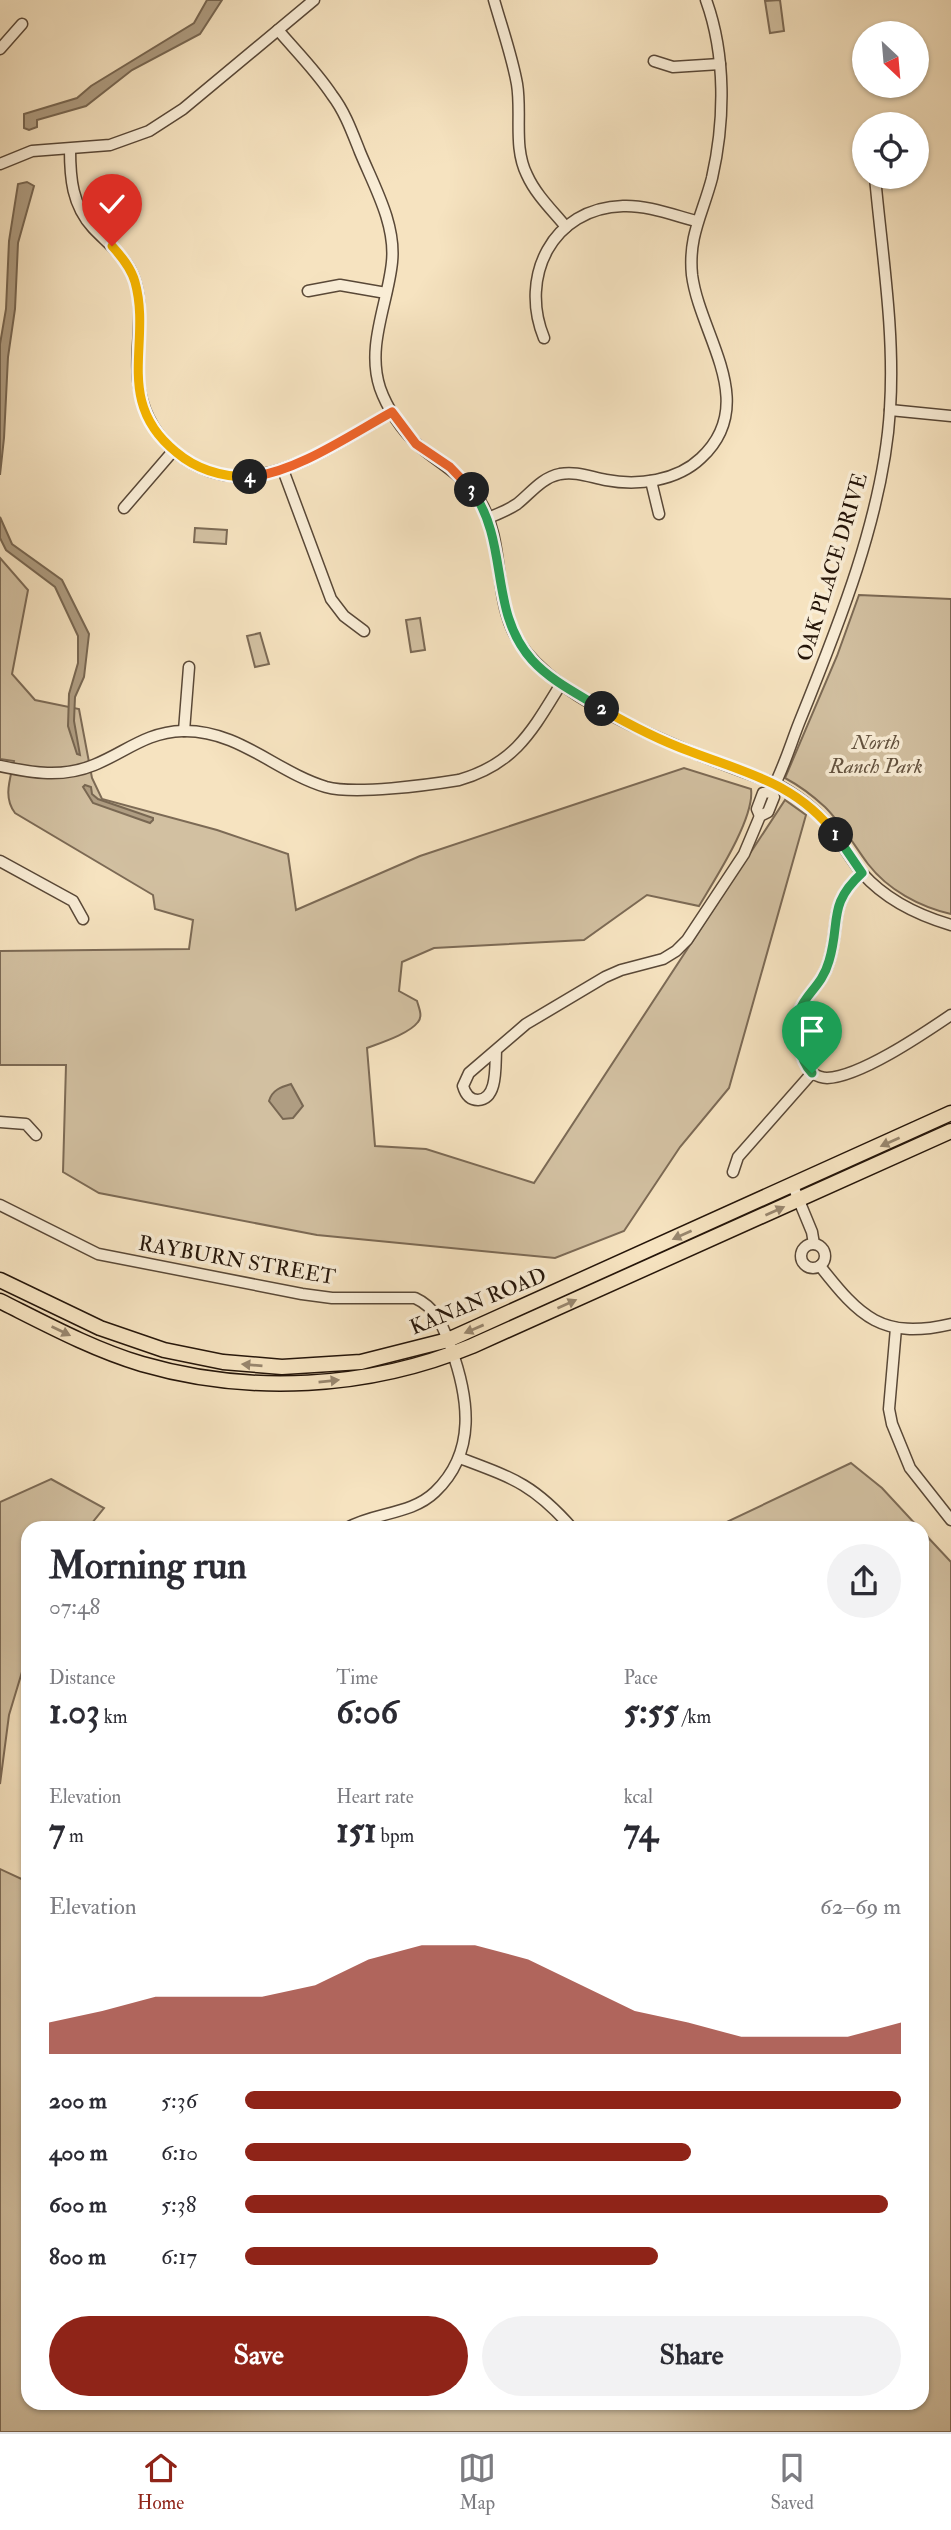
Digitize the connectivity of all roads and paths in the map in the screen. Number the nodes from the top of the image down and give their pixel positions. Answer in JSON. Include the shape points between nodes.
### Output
{"nodes":[{"id":1,"x":314,"y":0,"type":"edge"},
{"id":2,"x":494,"y":0,"type":"edge"},
{"id":3,"x":706,"y":0,"type":"edge"},
{"id":4,"x":22,"y":24,"type":"dead end"},
{"id":5,"x":278,"y":30,"type":"junction"},
{"id":6,"x":0,"y":49,"type":"edge"},
{"id":7,"x":654,"y":61,"type":"dead end"},
{"id":8,"x":720,"y":64,"type":"junction"},
{"id":9,"x":70,"y":149,"type":"junction"},
{"id":10,"x":0,"y":164,"type":"edge"},
{"id":11,"x":876,"y":189,"type":"edge"},
{"id":12,"x":696,"y":221,"type":"junction"},
{"id":13,"x":566,"y":227,"type":"junction"},
{"id":14,"x":308,"y":291,"type":"dead end"},
{"id":15,"x":386,"y":293,"type":"junction"},
{"id":16,"x":544,"y":338,"type":"dead end"},
{"id":17,"x":890,"y":411,"type":"junction"},
{"id":18,"x":392,"y":412,"type":"junction"},
{"id":19,"x":951,"y":416,"type":"edge"},
{"id":20,"x":174,"y":450,"type":"junction"},
{"id":21,"x":283,"y":470,"type":"junction"},
{"id":22,"x":651,"y":481,"type":"junction"},
{"id":23,"x":124,"y":509,"type":"dead end"},
{"id":24,"x":659,"y":514,"type":"dead end"},
{"id":25,"x":488,"y":518,"type":"junction"},
{"id":26,"x":364,"y":631,"type":"dead end"},
{"id":27,"x":189,"y":667,"type":"dead end"},
{"id":28,"x":561,"y":684,"type":"junction"},
{"id":29,"x":184,"y":731,"type":"junction"},
{"id":30,"x":0,"y":766,"type":"edge"},
{"id":31,"x":774,"y":788,"type":"junction"},
{"id":32,"x":0,"y":861,"type":"edge"},
{"id":33,"x":862,"y":873,"type":"junction"},
{"id":34,"x":83,"y":919,"type":"dead end"},
{"id":35,"x":951,"y":925,"type":"edge"},
{"id":36,"x":951,"y":1015,"type":"edge"},
{"id":37,"x":496,"y":1051,"type":"dead end"},
{"id":38,"x":812,"y":1073,"type":"junction"},
{"id":39,"x":951,"y":1113,"type":"edge"},
{"id":40,"x":0,"y":1122,"type":"edge"},
{"id":41,"x":951,"y":1130,"type":"edge"},
{"id":42,"x":36,"y":1135,"type":"dead end"},
{"id":43,"x":733,"y":1172,"type":"dead end"},
{"id":44,"x":793,"y":1186,"type":"junction"},
{"id":45,"x":799,"y":1200,"type":"junction"},
{"id":46,"x":0,"y":1205,"type":"edge"},
{"id":47,"x":814,"y":1244,"type":"junction"},
{"id":48,"x":820,"y":1266,"type":"junction"},
{"id":49,"x":0,"y":1280,"type":"edge"},
{"id":50,"x":0,"y":1301,"type":"edge"},
{"id":51,"x":951,"y":1324,"type":"edge"},
{"id":52,"x":896,"y":1328,"type":"junction"},
{"id":53,"x":450,"y":1347,"type":"junction"},
{"id":54,"x":460,"y":1458,"type":"junction"},
{"id":55,"x":951,"y":1520,"type":"edge"},
{"id":56,"x":362,"y":1521,"type":"edge"},
{"id":57,"x":566,"y":1521,"type":"edge"}],
"edges":[{"from":1,"to":5,"type":"street"},
{"from":2,"to":13,"type":"street","via":[[516,82],[522,163],[533,187]]},
{"from":3,"to":8,"type":"street"},
{"from":4,"to":6,"type":"street"},
{"from":5,"to":9,"type":"street","via":[[167,121],[132,139]]},
{"from":5,"to":15,"type":"street","via":[[342,108],[385,210],[392,244]]},
{"from":7,"to":8,"type":"street","via":[[673,67]]},
{"from":8,"to":12,"type":"street","via":[[717,150]]},
{"from":9,"to":10,"type":"street","via":[[32,151]]},
{"from":9,"to":20,"type":"street","via":[[71,182],[78,206],[122,256],[135,281],[140,393],[152,425]]},
{"from":11,"to":17,"type":"street","name":"OAK PLACE DRIVE","via":[[890,341]]},
{"from":12,"to":13,"type":"street","via":[[621,206],[591,212]]},
{"from":12,"to":22,"type":"street","via":[[692,276],[725,379],[726,412],[718,436],[702,457],[682,471]]},
{"from":13,"to":16,"type":"street","via":[[545,252],[535,281],[535,310]]},
{"from":14,"to":15,"type":"street","via":[[340,285]]},
{"from":15,"to":18,"type":"street","via":[[376,351],[380,387]]},
{"from":17,"to":19,"type":"street"},
{"from":17,"to":31,"type":"street","name":"OAK PLACE DRIVE","via":[[883,468],[858,566]]},
{"from":18,"to":21,"type":"street"},
{"from":18,"to":25,"type":"street","via":[[416,444],[467,483]]},
{"from":20,"to":21,"type":"street","via":[[196,466],[223,475],[252,477]]},
{"from":20,"to":23,"type":"street"},
{"from":21,"to":26,"type":"street","via":[[331,600]]},
{"from":22,"to":24,"type":"street"},
{"from":22,"to":25,"type":"street","via":[[622,483],[560,474],[539,484],[513,507]]},
{"from":25,"to":28,"type":"street","via":[[510,626],[531,659]]},
{"from":27,"to":29,"type":"street"},
{"from":28,"to":29,"type":"street","via":[[532,732],[511,754],[478,775],[444,782],[339,789],[302,777],[229,738]]},
{"from":28,"to":31,"type":"street","via":[[654,737]]},
{"from":29,"to":30,"type":"street","via":[[148,737],[78,771],[44,774]]},
{"from":31,"to":33,"type":"street","via":[[794,794],[826,822]]},
{"from":31,"to":37,"type":"street","name":"OAK PLACE DRIVE","via":[[768,812],[760,816],[744,854],[676,951],[605,977],[526,1024]]},
{"from":32,"to":34,"type":"street","via":[[73,901]]},
{"from":33,"to":35,"type":"street","via":[[894,901]]},
{"from":33,"to":38,"type":"street","via":[[840,898],[829,964],[798,1012],[803,1061]]},
{"from":36,"to":38,"type":"street","via":[[850,1073],[830,1078]]},
{"from":38,"to":43,"type":"street","via":[[738,1157]]},
{"from":39,"to":44,"type":"main road","name":"KANAN ROAD","one_way":true},
{"from":40,"to":42,"type":"street","via":[[26,1124]]},
{"from":41,"to":45,"type":"main road","name":"KANAN ROAD"},
{"from":44,"to":45,"type":"street"},
{"from":44,"to":53,"type":"main road","name":"KANAN ROAD","one_way":true},
{"from":45,"to":47,"type":"street"},
{"from":53,"to":45,"type":"main road","name":"KANAN ROAD","one_way":true},
{"from":46,"to":53,"type":"street","name":"RAYBURN STREET","via":[[114,1259],[332,1298],[415,1298],[436,1313]]},
{"from":47,"to":48,"type":"street","via":[[825,1253]]},
{"from":47,"to":48,"type":"street","via":[[803,1248],[802,1260],[810,1268]]},
{"from":48,"to":52,"type":"street","via":[[853,1307]]},
{"from":53,"to":49,"type":"main road","name":"KANAN ROAD","one_way":true,"via":[[361,1362],[282,1367],[223,1362],[164,1350],[100,1328]]},
{"from":50,"to":53,"type":"main road","name":"KANAN ROAD","one_way":true,"via":[[94,1347],[141,1363],[221,1380],[283,1384],[354,1378],[390,1372]]},
{"from":51,"to":52,"type":"street"},
{"from":52,"to":55,"type":"street","via":[[889,1409],[892,1424],[909,1468]]},
{"from":53,"to":54,"type":"street","name":"RAYBURN STREET","via":[[466,1405]]},
{"from":54,"to":56,"type":"street","name":"RAYBURN STREET","via":[[433,1495],[409,1508]]},
{"from":54,"to":57,"type":"street","via":[[531,1487]]}]}
